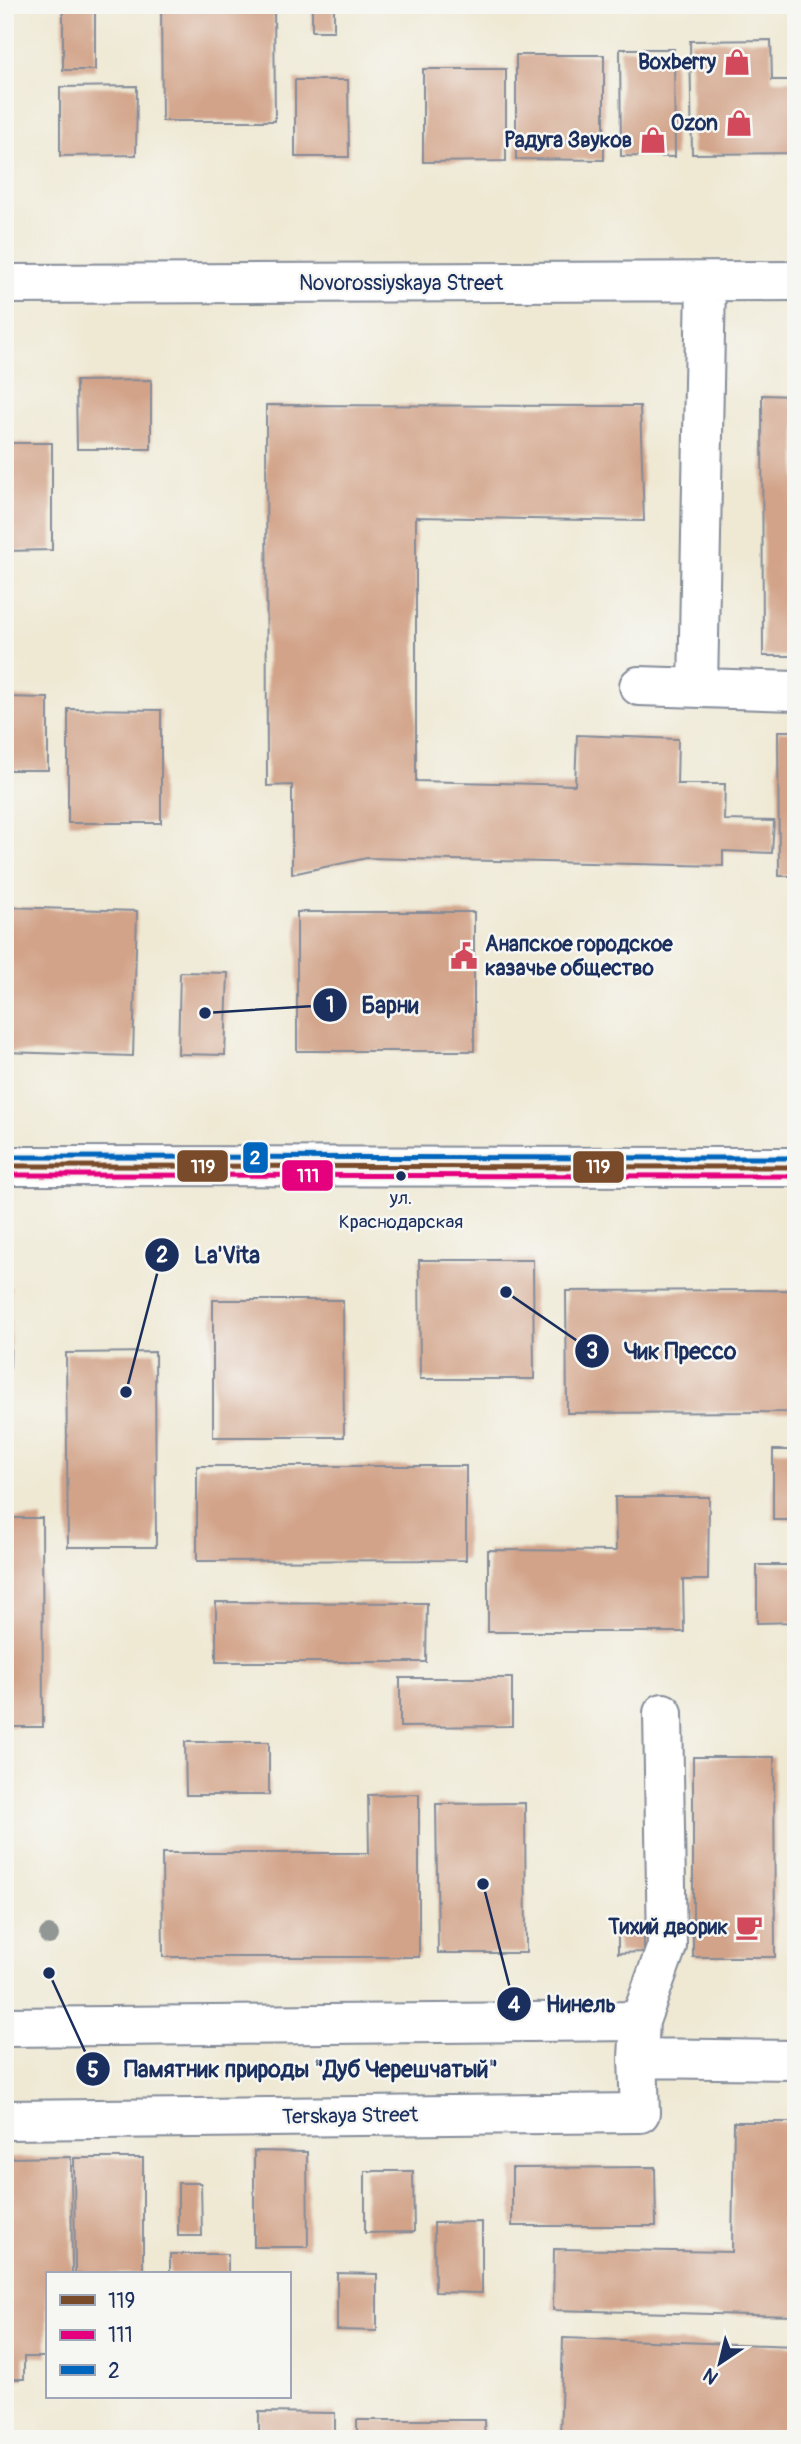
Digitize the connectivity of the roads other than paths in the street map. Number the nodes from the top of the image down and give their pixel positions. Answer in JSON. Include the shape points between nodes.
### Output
{"nodes":[{"id":1,"x":796,"y":281,"type":"edge"},
{"id":2,"x":706,"y":282,"type":"junction"},
{"id":3,"x":5,"y":284,"type":"edge"},
{"id":4,"x":639,"y":686,"type":"dead end"},
{"id":5,"x":698,"y":688,"type":"junction"},
{"id":6,"x":796,"y":691,"type":"edge"},
{"id":7,"x":5,"y":1166,"type":"edge"},
{"id":8,"x":796,"y":1167,"type":"edge"},
{"id":9,"x":663,"y":1713,"type":"dead end"},
{"id":10,"x":5,"y":2027,"type":"edge"},
{"id":11,"x":639,"y":2039,"type":"junction"},
{"id":12,"x":796,"y":2060,"type":"edge"},
{"id":13,"x":5,"y":2120,"type":"edge"}],
"edges":[{"from":1,"to":2,"type":"street","name":"Novorossiyskaya Street"},
{"from":2,"to":3,"type":"street","name":"Novorossiyskaya Street"},
{"from":2,"to":5,"type":"street"},
{"from":4,"to":5,"type":"street"},
{"from":5,"to":6,"type":"street"},
{"from":7,"to":8,"type":"street"},
{"from":9,"to":11,"type":"street","via":[[667,1946]]},
{"from":10,"to":11,"type":"street"},
{"from":11,"to":12,"type":"street"},
{"from":11,"to":13,"type":"street","name":"Terskaya Street","via":[[640,2113]]}]}
